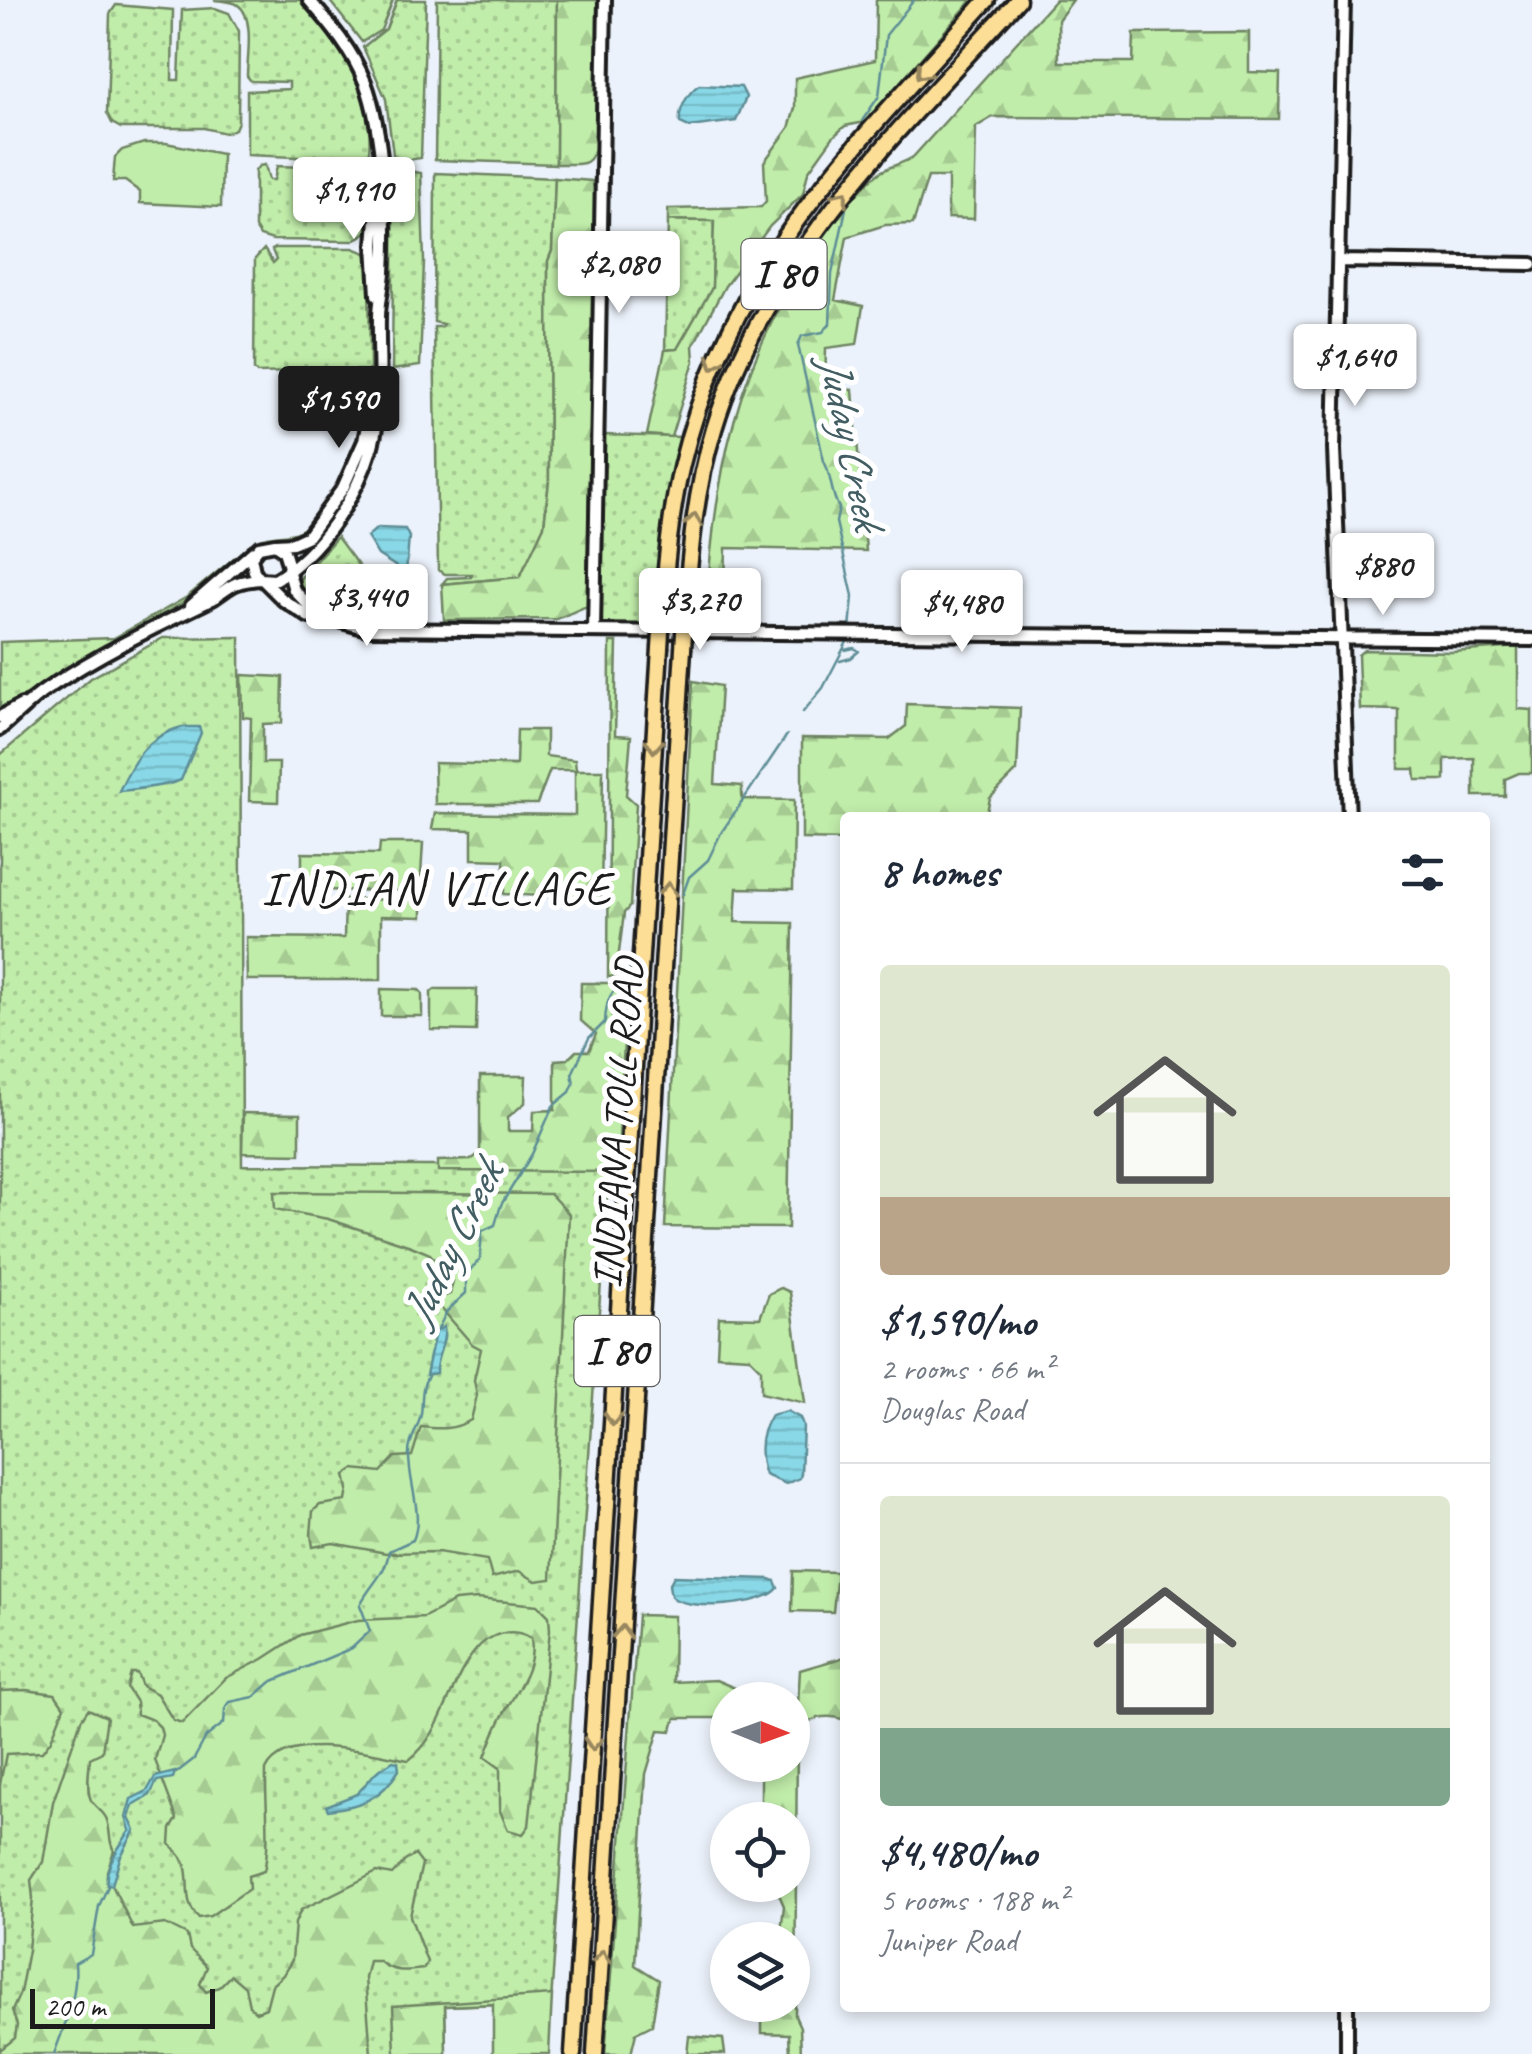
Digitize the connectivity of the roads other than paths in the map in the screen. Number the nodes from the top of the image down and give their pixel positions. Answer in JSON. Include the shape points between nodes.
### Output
{"nodes":[{"id":1,"x":309,"y":0,"type":"edge"},
{"id":2,"x":606,"y":0,"type":"edge"},
{"id":3,"x":988,"y":0,"type":"edge"},
{"id":4,"x":1018,"y":0,"type":"edge"},
{"id":5,"x":1344,"y":0,"type":"edge"},
{"id":6,"x":1340,"y":261,"type":"junction"},
{"id":7,"x":1532,"y":264,"type":"edge"},
{"id":8,"x":378,"y":374,"type":"junction"},
{"id":9,"x":274,"y":544,"type":"junction"},
{"id":10,"x":254,"y":551,"type":"junction"},
{"id":11,"x":289,"y":568,"type":"junction"},
{"id":12,"x":262,"y":580,"type":"junction"},
{"id":13,"x":187,"y":610,"type":"junction"},
{"id":14,"x":318,"y":615,"type":"junction"},
{"id":15,"x":594,"y":632,"type":"junction"},
{"id":16,"x":1342,"y":637,"type":"junction"},
{"id":17,"x":1532,"y":640,"type":"edge"},
{"id":18,"x":32,"y":700,"type":"junction"},
{"id":19,"x":0,"y":716,"type":"edge"},
{"id":20,"x":0,"y":729,"type":"edge"},
{"id":21,"x":1349,"y":812,"type":"edge"},
{"id":22,"x":1347,"y":2012,"type":"edge"},
{"id":23,"x":573,"y":2054,"type":"edge"},
{"id":24,"x":596,"y":2054,"type":"edge"},
{"id":25,"x":1348,"y":2054,"type":"edge"}],
"edges":[{"from":1,"to":8,"type":"street","via":[[346,45],[376,120],[384,244]]},
{"from":2,"to":15,"type":"street"},
{"from":3,"to":23,"type":"highway","name":"INDIANA TOLL ROAD","number":"I 80","one_way":true,"bridge":true,"via":[[777,246],[740,306],[702,394],[681,467],[662,616]]},
{"from":24,"to":4,"type":"highway","name":"INDIANA TOLL ROAD","number":"I 80","one_way":true,"bridge":true,"via":[[684,616],[706,460],[762,312],[809,238]]},
{"from":5,"to":6,"type":"street"},
{"from":6,"to":7,"type":"street"},
{"from":6,"to":16,"type":"street","via":[[1334,498]]},
{"from":8,"to":9,"type":"street","via":[[364,441],[344,488],[308,536]]},
{"from":8,"to":11,"type":"street","via":[[378,423],[361,476],[336,518]]},
{"from":9,"to":10,"type":"street"},
{"from":9,"to":11,"type":"street","via":[[284,550]]},
{"from":10,"to":12,"type":"street","via":[[252,564]]},
{"from":10,"to":13,"type":"street"},
{"from":11,"to":12,"type":"street","via":[[276,580]]},
{"from":11,"to":14,"type":"street","via":[[294,590]]},
{"from":12,"to":13,"type":"street","via":[[235,581]]},
{"from":12,"to":14,"type":"street","via":[[299,611]]},
{"from":13,"to":18,"type":"street"},
{"from":14,"to":15,"type":"street","via":[[368,629]]},
{"from":15,"to":16,"type":"street"},
{"from":16,"to":17,"type":"street"},
{"from":16,"to":21,"type":"street"},
{"from":18,"to":19,"type":"street"},
{"from":18,"to":20,"type":"street"},
{"from":22,"to":25,"type":"street"}]}
